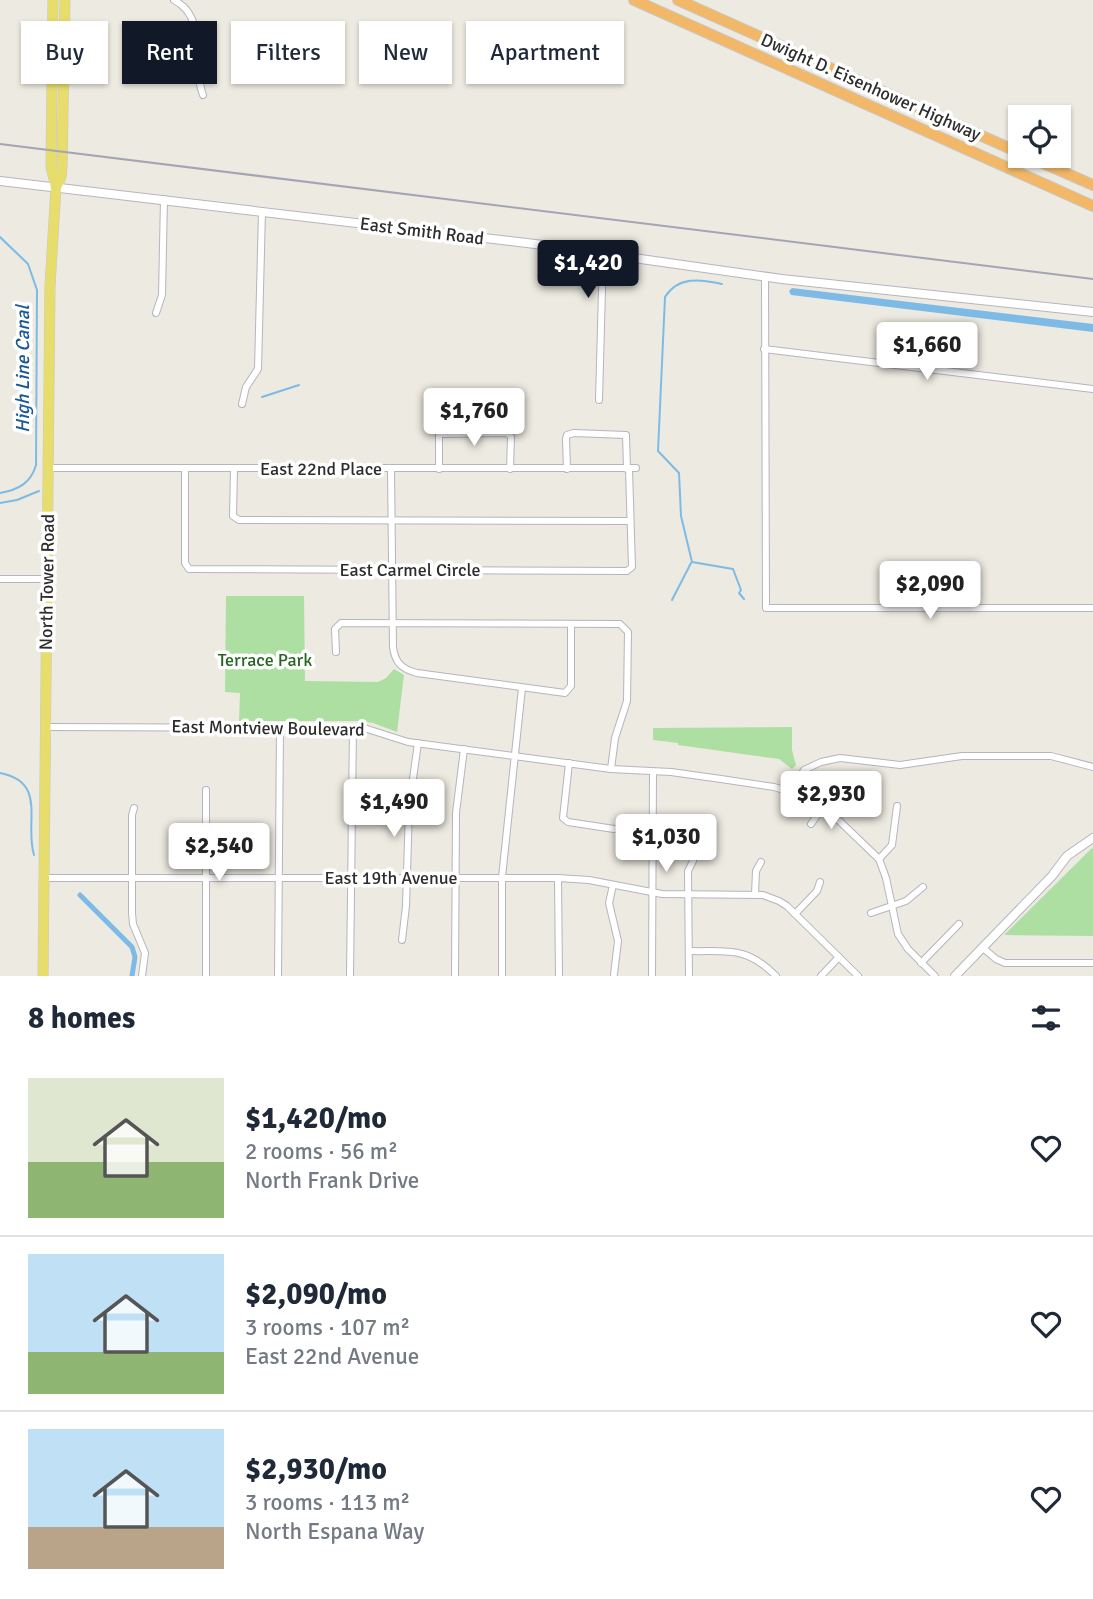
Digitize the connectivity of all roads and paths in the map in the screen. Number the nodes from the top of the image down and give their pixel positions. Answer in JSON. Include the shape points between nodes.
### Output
{"nodes":[{"id":1,"x":53,"y":0,"type":"edge"},
{"id":2,"x":65,"y":0,"type":"edge"},
{"id":3,"x":174,"y":0,"type":"edge"},
{"id":4,"x":634,"y":0,"type":"edge"},
{"id":5,"x":678,"y":0,"type":"edge"},
{"id":6,"x":203,"y":95,"type":"dead end"},
{"id":7,"x":1008,"y":148,"type":"edge"},
{"id":8,"x":1054,"y":168,"type":"edge"},
{"id":9,"x":0,"y":181,"type":"edge"},
{"id":10,"x":1093,"y":185,"type":"edge"},
{"id":11,"x":56,"y":187,"type":"junction"},
{"id":12,"x":164,"y":198,"type":"junction"},
{"id":13,"x":1093,"y":205,"type":"edge"},
{"id":14,"x":262,"y":211,"type":"junction"},
{"id":15,"x":603,"y":253,"type":"junction"},
{"id":16,"x":765,"y":277,"type":"junction"},
{"id":17,"x":156,"y":313,"type":"dead end"},
{"id":18,"x":1093,"y":313,"type":"edge"},
{"id":19,"x":764,"y":349,"type":"junction"},
{"id":20,"x":1093,"y":389,"type":"edge"},
{"id":21,"x":599,"y":400,"type":"dead end"},
{"id":22,"x":242,"y":404,"type":"dead end"},
{"id":23,"x":49,"y":468,"type":"junction"},
{"id":24,"x":391,"y":469,"type":"junction"},
{"id":25,"x":439,"y":469,"type":"junction"},
{"id":26,"x":510,"y":469,"type":"junction"},
{"id":27,"x":567,"y":469,"type":"junction"},
{"id":28,"x":631,"y":469,"type":"junction"},
{"id":29,"x":184,"y":470,"type":"junction"},
{"id":30,"x":234,"y":470,"type":"junction"},
{"id":31,"x":392,"y":520,"type":"junction"},
{"id":32,"x":630,"y":521,"type":"junction"},
{"id":33,"x":392,"y":570,"type":"junction"},
{"id":34,"x":0,"y":579,"type":"edge"},
{"id":35,"x":47,"y":579,"type":"junction"},
{"id":36,"x":1093,"y":608,"type":"edge"},
{"id":37,"x":393,"y":623,"type":"junction"},
{"id":38,"x":571,"y":624,"type":"junction"},
{"id":39,"x":336,"y":652,"type":"dead end"},
{"id":40,"x":522,"y":688,"type":"junction"},
{"id":41,"x":46,"y":727,"type":"junction"},
{"id":42,"x":280,"y":727,"type":"junction"},
{"id":43,"x":353,"y":727,"type":"junction"},
{"id":44,"x":418,"y":743,"type":"junction"},
{"id":45,"x":464,"y":749,"type":"junction"},
{"id":46,"x":514,"y":756,"type":"junction"},
{"id":47,"x":569,"y":763,"type":"junction"},
{"id":48,"x":1093,"y":767,"type":"edge"},
{"id":49,"x":611,"y":769,"type":"junction"},
{"id":50,"x":653,"y":772,"type":"junction"},
{"id":51,"x":206,"y":790,"type":"dead end"},
{"id":52,"x":792,"y":791,"type":"junction"},
{"id":53,"x":845,"y":796,"type":"dead end"},
{"id":54,"x":897,"y":806,"type":"dead end"},
{"id":55,"x":823,"y":807,"type":"junction"},
{"id":56,"x":134,"y":808,"type":"dead end"},
{"id":57,"x":831,"y":813,"type":"junction"},
{"id":58,"x":811,"y":824,"type":"dead end"},
{"id":59,"x":614,"y":829,"type":"dead end"},
{"id":60,"x":1093,"y":838,"type":"edge"},
{"id":61,"x":879,"y":859,"type":"junction"},
{"id":62,"x":694,"y":861,"type":"dead end"},
{"id":63,"x":761,"y":862,"type":"dead end"},
{"id":64,"x":502,"y":877,"type":"junction"},
{"id":65,"x":45,"y":878,"type":"junction"},
{"id":66,"x":279,"y":878,"type":"junction"},
{"id":67,"x":407,"y":878,"type":"junction"},
{"id":68,"x":454,"y":878,"type":"junction"},
{"id":69,"x":558,"y":878,"type":"junction"},
{"id":70,"x":132,"y":879,"type":"junction"},
{"id":71,"x":205,"y":879,"type":"junction"},
{"id":72,"x":353,"y":879,"type":"junction"},
{"id":73,"x":820,"y":882,"type":"dead end"},
{"id":74,"x":613,"y":885,"type":"junction"},
{"id":75,"x":923,"y":887,"type":"dead end"},
{"id":76,"x":653,"y":892,"type":"junction"},
{"id":77,"x":688,"y":894,"type":"junction"},
{"id":78,"x":755,"y":894,"type":"junction"},
{"id":79,"x":892,"y":906,"type":"junction"},
{"id":80,"x":871,"y":913,"type":"dead end"},
{"id":81,"x":795,"y":914,"type":"junction"},
{"id":82,"x":959,"y":924,"type":"dead end"},
{"id":83,"x":402,"y":940,"type":"dead end"},
{"id":84,"x":983,"y":948,"type":"junction"},
{"id":85,"x":689,"y":951,"type":"junction"},
{"id":86,"x":839,"y":957,"type":"junction"},
{"id":87,"x":921,"y":963,"type":"junction"},
{"id":88,"x":1093,"y":963,"type":"edge"},
{"id":89,"x":614,"y":974,"type":"dead end"},
{"id":90,"x":43,"y":976,"type":"edge"},
{"id":91,"x":142,"y":976,"type":"edge"},
{"id":92,"x":206,"y":976,"type":"edge"},
{"id":93,"x":278,"y":976,"type":"edge"},
{"id":94,"x":351,"y":976,"type":"edge"},
{"id":95,"x":455,"y":976,"type":"edge"},
{"id":96,"x":502,"y":976,"type":"edge"},
{"id":97,"x":559,"y":976,"type":"edge"},
{"id":98,"x":652,"y":976,"type":"edge"},
{"id":99,"x":689,"y":976,"type":"edge"},
{"id":100,"x":776,"y":976,"type":"edge"},
{"id":101,"x":821,"y":976,"type":"edge"},
{"id":102,"x":858,"y":976,"type":"edge"},
{"id":103,"x":935,"y":976,"type":"edge"},
{"id":104,"x":955,"y":976,"type":"edge"}],
"edges":[{"from":1,"to":11,"type":"main road","name":"North Tower Road","via":[[51,167]]},
{"from":2,"to":11,"type":"main road","name":"North Tower Road","via":[[62,167]]},
{"from":3,"to":6,"type":"street","via":[[194,23]]},
{"from":4,"to":13,"type":"highway","name":"Dwight D. Eisenhower Highway"},
{"from":5,"to":7,"type":"highway","name":"Dwight D. Eisenhower Highway"},
{"from":8,"to":10,"type":"highway"},
{"from":9,"to":11,"type":"street","name":"East Smith Road"},
{"from":11,"to":12,"type":"street","name":"East Smith Road"},
{"from":11,"to":23,"type":"main road","name":"North Tower Road","via":[[50,281]]},
{"from":12,"to":14,"type":"street","name":"East Smith Road"},
{"from":12,"to":17,"type":"street","via":[[162,295]]},
{"from":14,"to":15,"type":"street","name":"East Smith Road"},
{"from":14,"to":22,"type":"street","via":[[258,369]]},
{"from":15,"to":16,"type":"street","name":"East Smith Road"},
{"from":15,"to":21,"type":"street"},
{"from":16,"to":18,"type":"street","name":"East Smith Road"},
{"from":16,"to":19,"type":"street"},
{"from":19,"to":20,"type":"street"},
{"from":19,"to":36,"type":"street","via":[[766,608]]},
{"from":23,"to":29,"type":"street","name":"East 22nd Place"},
{"from":23,"to":35,"type":"main road","name":"North Tower Road"},
{"from":24,"to":25,"type":"street","name":"East 22nd Place"},
{"from":24,"to":30,"type":"street","name":"East 22nd Place"},
{"from":24,"to":31,"type":"street"},
{"from":25,"to":26,"type":"street","name":"East 22nd Place"},
{"from":25,"to":26,"type":"street","via":[[437,438],[443,433],[509,434]]},
{"from":26,"to":27,"type":"street","name":"East 22nd Place"},
{"from":27,"to":28,"type":"street","name":"East 22nd Place"},
{"from":27,"to":28,"type":"street","name":"East Carmel Circle","via":[[567,435],[585,433],[626,435]]},
{"from":28,"to":32,"type":"street","name":"East Carmel Circle"},
{"from":29,"to":30,"type":"street","name":"East 22nd Place"},
{"from":29,"to":33,"type":"street","name":"East Carmel Circle","via":[[185,563],[189,569]]},
{"from":30,"to":31,"type":"street","via":[[233,516],[239,520]]},
{"from":31,"to":32,"type":"street"},
{"from":31,"to":33,"type":"street"},
{"from":32,"to":33,"type":"street","name":"East Carmel Circle","via":[[632,567],[627,571]]},
{"from":33,"to":37,"type":"street"},
{"from":34,"to":35,"type":"street"},
{"from":35,"to":41,"type":"main road","name":"North Tower Road"},
{"from":37,"to":38,"type":"street"},
{"from":37,"to":39,"type":"street","via":[[339,624]]},
{"from":37,"to":40,"type":"street","via":[[394,655],[404,669]]},
{"from":38,"to":40,"type":"street","via":[[569,691]]},
{"from":38,"to":49,"type":"street","via":[[620,624],[626,628],[627,701]]},
{"from":40,"to":46,"type":"street"},
{"from":41,"to":42,"type":"street","name":"East Montview Boulevard"},
{"from":41,"to":65,"type":"main road","name":"North Tower Road"},
{"from":42,"to":43,"type":"street","name":"East Montview Boulevard"},
{"from":42,"to":66,"type":"street"},
{"from":43,"to":44,"type":"street","name":"East Montview Boulevard"},
{"from":43,"to":72,"type":"street"},
{"from":44,"to":45,"type":"street","name":"East Montview Boulevard"},
{"from":44,"to":67,"type":"street","via":[[409,807]]},
{"from":45,"to":46,"type":"street","name":"East Montview Boulevard"},
{"from":45,"to":68,"type":"street"},
{"from":46,"to":47,"type":"street","name":"East Montview Boulevard"},
{"from":46,"to":64,"type":"street"},
{"from":47,"to":49,"type":"street","name":"East Montview Boulevard"},
{"from":47,"to":59,"type":"street","via":[[563,818]]},
{"from":48,"to":52,"type":"street","via":[[1051,756],[955,756],[900,765],[840,758],[810,766],[799,775]]},
{"from":49,"to":50,"type":"street","name":"East Montview Boulevard"},
{"from":50,"to":52,"type":"street","name":"East Montview Boulevard"},
{"from":50,"to":76,"type":"street"},
{"from":51,"to":71,"type":"street"},
{"from":52,"to":55,"type":"street","name":"East Montview Boulevard"},
{"from":53,"to":57,"type":"street"},
{"from":54,"to":61,"type":"street","via":[[892,845]]},
{"from":55,"to":57,"type":"street","name":"East Montview Boulevard"},
{"from":55,"to":58,"type":"street"},
{"from":56,"to":70,"type":"street"},
{"from":57,"to":61,"type":"street","name":"East Montview Boulevard"},
{"from":60,"to":84,"type":"street","via":[[1067,856]]},
{"from":61,"to":79,"type":"street"},
{"from":62,"to":77,"type":"street","via":[[688,871]]},
{"from":63,"to":78,"type":"street"},
{"from":64,"to":68,"type":"street","name":"East 19th Avenue"},
{"from":64,"to":69,"type":"street","name":"East 19th Avenue"},
{"from":64,"to":96,"type":"street"},
{"from":65,"to":70,"type":"street","name":"East 19th Avenue"},
{"from":65,"to":90,"type":"main road","name":"North Tower Road"},
{"from":66,"to":71,"type":"street","name":"East 19th Avenue"},
{"from":66,"to":72,"type":"street","name":"East 19th Avenue"},
{"from":66,"to":93,"type":"street"},
{"from":67,"to":68,"type":"street","name":"East 19th Avenue"},
{"from":67,"to":72,"type":"street","name":"East 19th Avenue"},
{"from":67,"to":83,"type":"street"},
{"from":68,"to":95,"type":"street"},
{"from":69,"to":74,"type":"street","name":"East 19th Avenue"},
{"from":69,"to":97,"type":"street"},
{"from":70,"to":71,"type":"street","name":"East 19th Avenue"},
{"from":70,"to":91,"type":"street","via":[[132,919],[145,953]]},
{"from":71,"to":92,"type":"street"},
{"from":72,"to":94,"type":"street"},
{"from":73,"to":81,"type":"street"},
{"from":74,"to":76,"type":"street","name":"East 19th Avenue"},
{"from":74,"to":89,"type":"street","via":[[609,902],[618,941]]},
{"from":75,"to":79,"type":"street"},
{"from":76,"to":77,"type":"street","name":"East 19th Avenue"},
{"from":76,"to":98,"type":"street"},
{"from":77,"to":78,"type":"street","name":"East 19th Avenue"},
{"from":77,"to":85,"type":"street"},
{"from":78,"to":81,"type":"street","via":[[779,901]]},
{"from":79,"to":80,"type":"street"},
{"from":79,"to":87,"type":"street","via":[[898,934]]},
{"from":81,"to":86,"type":"street"},
{"from":82,"to":87,"type":"street"},
{"from":84,"to":88,"type":"street","via":[[1004,963]]},
{"from":84,"to":104,"type":"street"},
{"from":85,"to":99,"type":"street"},
{"from":85,"to":100,"type":"street","via":[[743,953]]},
{"from":86,"to":101,"type":"street"},
{"from":86,"to":102,"type":"street"},
{"from":87,"to":103,"type":"street"}]}
